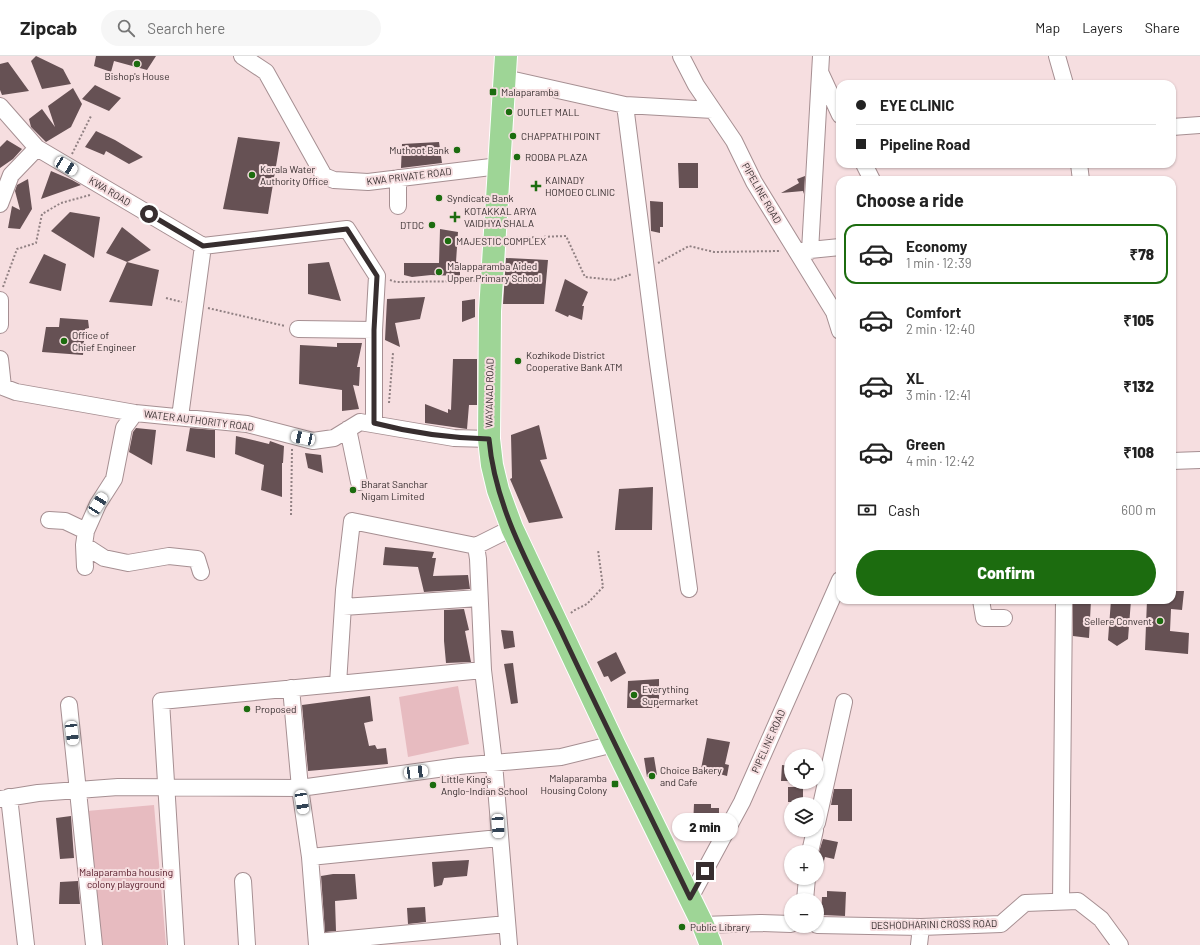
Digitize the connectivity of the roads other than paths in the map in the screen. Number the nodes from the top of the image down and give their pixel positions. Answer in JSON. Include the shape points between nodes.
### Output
{"nodes":[{"id":1,"x":242,"y":56,"type":"edge"},
{"id":2,"x":506,"y":56,"type":"edge"},
{"id":3,"x":681,"y":56,"type":"edge"},
{"id":4,"x":821,"y":56,"type":"edge"},
{"id":5,"x":1057,"y":56,"type":"edge"},
{"id":6,"x":820,"y":73,"type":"junction"},
{"id":7,"x":505,"y":78,"type":"junction"},
{"id":8,"x":1064,"y":80,"type":"edge"},
{"id":9,"x":625,"y":105,"type":"junction"},
{"id":10,"x":0,"y":106,"type":"edge"},
{"id":11,"x":836,"y":106,"type":"edge"},
{"id":12,"x":713,"y":110,"type":"junction"},
{"id":13,"x":1200,"y":125,"type":"edge"},
{"id":14,"x":1176,"y":127,"type":"edge"},
{"id":15,"x":37,"y":148,"type":"junction"},
{"id":16,"x":499,"y":166,"type":"junction"},
{"id":17,"x":398,"y":178,"type":"junction"},
{"id":18,"x":0,"y":204,"type":"edge"},
{"id":19,"x":398,"y":206,"type":"dead end"},
{"id":20,"x":203,"y":246,"type":"junction"},
{"id":21,"x":836,"y":247,"type":"edge"},
{"id":22,"x":803,"y":251,"type":"junction"},
{"id":23,"x":0,"y":300,"type":"edge"},
{"id":24,"x":0,"y":303,"type":"edge"},
{"id":25,"x":836,"y":318,"type":"edge"},
{"id":26,"x":0,"y":325,"type":"edge"},
{"id":27,"x":298,"y":329,"type":"road end"},
{"id":28,"x":374,"y":330,"type":"junction"},
{"id":29,"x":0,"y":359,"type":"edge"},
{"id":30,"x":134,"y":413,"type":"junction"},
{"id":31,"x":180,"y":417,"type":"junction"},
{"id":32,"x":381,"y":425,"type":"junction"},
{"id":33,"x":348,"y":429,"type":"junction"},
{"id":34,"x":489,"y":439,"type":"junction"},
{"id":35,"x":1200,"y":460,"type":"edge"},
{"id":36,"x":1176,"y":461,"type":"edge"},
{"id":37,"x":359,"y":482,"type":"dead end"},
{"id":38,"x":48,"y":520,"type":"dead end"},
{"id":39,"x":512,"y":528,"type":"junction"},
{"id":40,"x":85,"y":538,"type":"junction"},
{"id":41,"x":476,"y":546,"type":"junction"},
{"id":42,"x":86,"y":567,"type":"dead end"},
{"id":43,"x":201,"y":572,"type":"dead end"},
{"id":44,"x":689,"y":589,"type":"dead end"},
{"id":45,"x":836,"y":589,"type":"edge"},
{"id":46,"x":479,"y":598,"type":"junction"},
{"id":47,"x":982,"y":604,"type":"edge"},
{"id":48,"x":1064,"y":604,"type":"edge"},
{"id":49,"x":343,"y":608,"type":"junction"},
{"id":50,"x":1004,"y":618,"type":"dead end"},
{"id":51,"x":483,"y":670,"type":"junction"},
{"id":52,"x":338,"y":684,"type":"junction"},
{"id":53,"x":291,"y":688,"type":"junction"},
{"id":54,"x":844,"y":702,"type":"dead end"},
{"id":55,"x":69,"y":705,"type":"dead end"},
{"id":56,"x":614,"y":744,"type":"junction"},
{"id":57,"x":494,"y":763,"type":"junction"},
{"id":58,"x":166,"y":787,"type":"junction"},
{"id":59,"x":300,"y":788,"type":"junction"},
{"id":60,"x":79,"y":790,"type":"junction"},
{"id":61,"x":823,"y":797,"type":"edge"},
{"id":62,"x":5,"y":798,"type":"edge"},
{"id":63,"x":499,"y":838,"type":"junction"},
{"id":64,"x":310,"y":857,"type":"junction"},
{"id":65,"x":243,"y":881,"type":"dead end"},
{"id":66,"x":690,"y":898,"type":"junction"},
{"id":67,"x":1061,"y":902,"type":"junction"},
{"id":68,"x":507,"y":924,"type":"junction"},
{"id":69,"x":784,"y":924,"type":"edge"},
{"id":70,"x":703,"y":925,"type":"junction"},
{"id":71,"x":824,"y":925,"type":"edge"},
{"id":72,"x":921,"y":926,"type":"junction"},
{"id":73,"x":317,"y":943,"type":"edge"},
{"id":74,"x":26,"y":945,"type":"edge"},
{"id":75,"x":94,"y":945,"type":"edge"},
{"id":76,"x":176,"y":945,"type":"edge"},
{"id":77,"x":247,"y":945,"type":"edge"},
{"id":78,"x":509,"y":945,"type":"edge"},
{"id":79,"x":711,"y":945,"type":"edge"},
{"id":80,"x":920,"y":945,"type":"edge"},
{"id":81,"x":1120,"y":945,"type":"edge"}],
"edges":[{"from":1,"to":17,"type":"street","name":"KWA PRIVATE ROAD","via":[[266,72],[324,176],[334,180],[368,182]]},
{"from":2,"to":7,"type":"highway","name":"WAYANAD ROAD"},
{"from":3,"to":12,"type":"street","name":"PIPELINE ROAD"},
{"from":4,"to":6,"type":"street"},
{"from":5,"to":8,"type":"street"},
{"from":6,"to":11,"type":"street"},
{"from":6,"to":22,"type":"street"},
{"from":7,"to":9,"type":"street"},
{"from":7,"to":16,"type":"highway","name":"WAYANAD ROAD"},
{"from":9,"to":12,"type":"street"},
{"from":9,"to":44,"type":"street"},
{"from":10,"to":15,"type":"street","name":"KWA ROAD"},
{"from":12,"to":22,"type":"street","name":"PIPELINE ROAD","via":[[734,141],[754,182]]},
{"from":13,"to":14,"type":"street"},
{"from":15,"to":18,"type":"street","via":[[11,175]]},
{"from":15,"to":20,"type":"street","name":"KWA ROAD"},
{"from":16,"to":17,"type":"street","name":"KWA PRIVATE ROAD"},
{"from":16,"to":34,"type":"highway","name":"WAYANAD ROAD","via":[[490,311]]},
{"from":17,"to":19,"type":"street"},
{"from":20,"to":28,"type":"street","via":[[347,229],[377,276]]},
{"from":20,"to":31,"type":"street"},
{"from":21,"to":22,"type":"street"},
{"from":22,"to":25,"type":"street","name":"PIPELINE ROAD"},
{"from":23,"to":24,"type":"street"},
{"from":24,"to":26,"type":"street"},
{"from":27,"to":28,"type":"street"},
{"from":28,"to":32,"type":"street"},
{"from":29,"to":30,"type":"street","name":"WATER AUTHORITY ROAD","via":[[3,387],[16,392]]},
{"from":30,"to":31,"type":"street","name":"WATER AUTHORITY ROAD"},
{"from":30,"to":40,"type":"street","via":[[124,428],[114,479],[98,504]]},
{"from":31,"to":33,"type":"street","name":"WATER AUTHORITY ROAD","via":[[247,424],[313,441],[334,438]]},
{"from":32,"to":33,"type":"street","name":"WATER AUTHORITY ROAD","via":[[360,422]]},
{"from":32,"to":34,"type":"street","name":"WATER AUTHORITY ROAD","via":[[454,438]]},
{"from":33,"to":37,"type":"street"},
{"from":34,"to":39,"type":"highway","name":"WAYANAD ROAD","via":[[498,490]]},
{"from":35,"to":36,"type":"street"},
{"from":38,"to":40,"type":"street","via":[[65,521]]},
{"from":39,"to":41,"type":"street"},
{"from":39,"to":56,"type":"highway","name":"WAYANAD ROAD"},
{"from":40,"to":42,"type":"street"},
{"from":40,"to":43,"type":"street","via":[[104,558],[128,564],[169,556],[197,558]]},
{"from":41,"to":46,"type":"street"},
{"from":41,"to":49,"type":"street","via":[[352,521]]},
{"from":45,"to":66,"type":"street","name":"PIPELINE ROAD","via":[[742,802]]},
{"from":46,"to":49,"type":"street"},
{"from":46,"to":51,"type":"street"},
{"from":47,"to":50,"type":"street","via":[[984,618]]},
{"from":48,"to":67,"type":"street"},
{"from":49,"to":52,"type":"street"},
{"from":51,"to":52,"type":"street"},
{"from":51,"to":57,"type":"street"},
{"from":52,"to":53,"type":"street"},
{"from":53,"to":58,"type":"street","via":[[161,700]]},
{"from":53,"to":59,"type":"street"},
{"from":54,"to":61,"type":"street"},
{"from":55,"to":60,"type":"street"},
{"from":56,"to":57,"type":"street","via":[[561,757]]},
{"from":56,"to":66,"type":"highway","name":"WAYANAD ROAD"},
{"from":57,"to":59,"type":"street"},
{"from":57,"to":63,"type":"street"},
{"from":58,"to":59,"type":"street"},
{"from":58,"to":60,"type":"street"},
{"from":58,"to":76,"type":"street"},
{"from":59,"to":64,"type":"street"},
{"from":60,"to":62,"type":"street"},
{"from":60,"to":75,"type":"street"},
{"from":62,"to":74,"type":"street"},
{"from":63,"to":64,"type":"street"},
{"from":63,"to":68,"type":"street"},
{"from":64,"to":73,"type":"street"},
{"from":65,"to":77,"type":"street"},
{"from":66,"to":70,"type":"highway","name":"WAYANAD ROAD"},
{"from":67,"to":72,"type":"street","name":"DESHODHARINI CROSS ROAD","via":[[1025,903],[1001,924]]},
{"from":67,"to":81,"type":"street","name":"DESHODHARINI CROSS ROAD","via":[[1078,901],[1101,919]]},
{"from":68,"to":73,"type":"street"},
{"from":68,"to":78,"type":"street"},
{"from":69,"to":70,"type":"street"},
{"from":70,"to":79,"type":"highway","name":"WAYANAD ROAD"},
{"from":71,"to":72,"type":"street","name":"DESHODHARINI CROSS ROAD"},
{"from":72,"to":80,"type":"street"}]}
